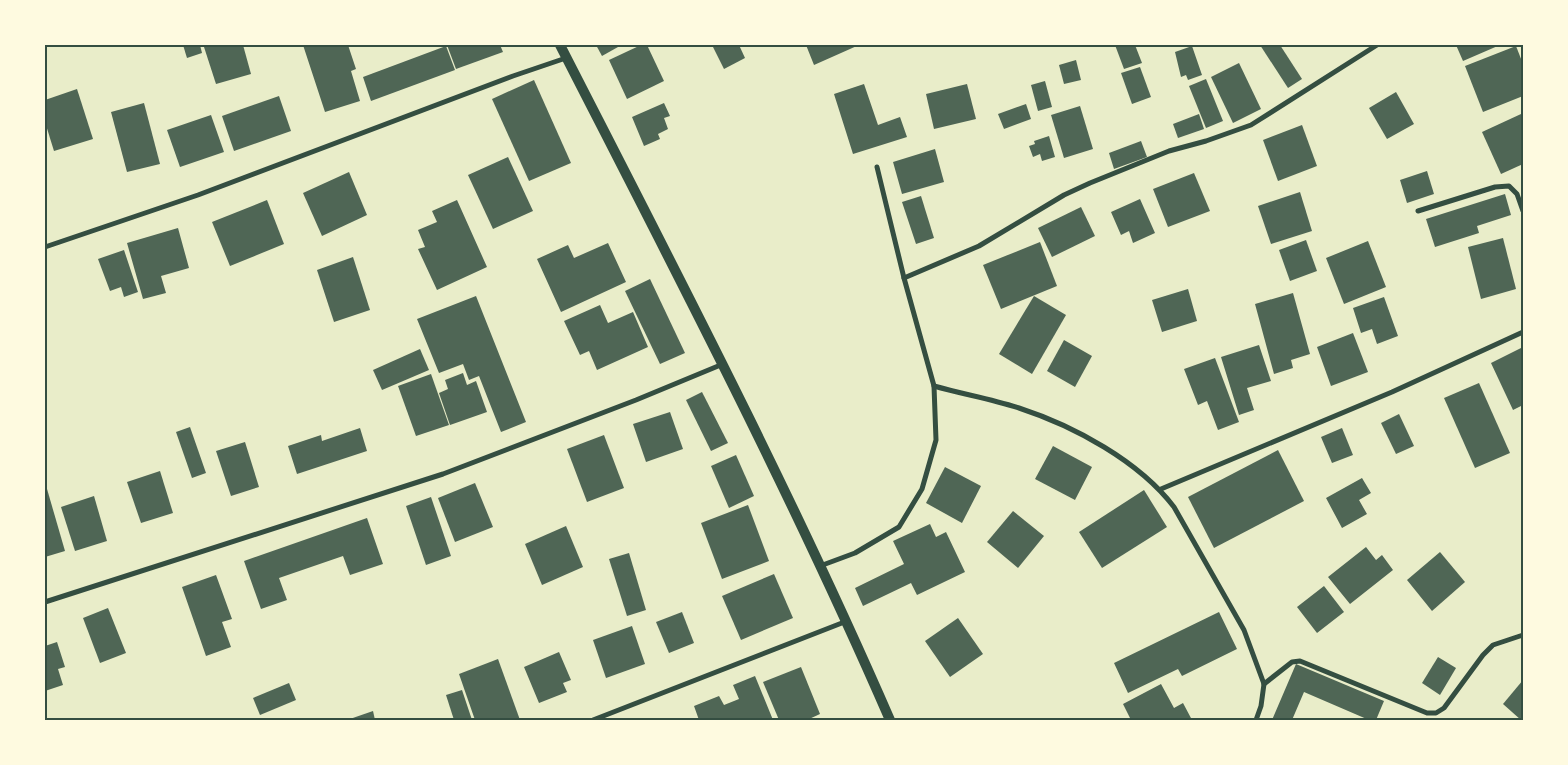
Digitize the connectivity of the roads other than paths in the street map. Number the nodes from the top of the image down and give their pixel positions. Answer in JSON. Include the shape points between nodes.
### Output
{"nodes":[{"id":1,"x":560,"y":45,"type":"edge"},
{"id":2,"x":1377,"y":45,"type":"edge"},
{"id":3,"x":566,"y":58,"type":"junction"},
{"id":4,"x":877,"y":167,"type":"dead end"},
{"id":5,"x":1418,"y":211,"type":"dead end"},
{"id":6,"x":1523,"y":211,"type":"edge"},
{"id":7,"x":45,"y":247,"type":"edge"},
{"id":8,"x":904,"y":278,"type":"junction"},
{"id":9,"x":1523,"y":332,"type":"edge"},
{"id":10,"x":724,"y":364,"type":"junction"},
{"id":11,"x":934,"y":386,"type":"junction"},
{"id":12,"x":1161,"y":489,"type":"junction"},
{"id":13,"x":820,"y":566,"type":"junction"},
{"id":14,"x":45,"y":602,"type":"edge"},
{"id":15,"x":847,"y":621,"type":"junction"},
{"id":16,"x":1523,"y":635,"type":"edge"},
{"id":17,"x":1264,"y":684,"type":"junction"},
{"id":18,"x":593,"y":720,"type":"edge"},
{"id":19,"x":890,"y":720,"type":"edge"},
{"id":20,"x":1256,"y":720,"type":"edge"}],
"edges":[{"from":1,"to":3,"type":"main road"},
{"from":2,"to":8,"type":"street","via":[[1251,125],[1169,151],[1098,179],[1064,195],[979,246]]},
{"from":3,"to":7,"type":"street","via":[[198,195]]},
{"from":3,"to":10,"type":"main road"},
{"from":4,"to":8,"type":"street"},
{"from":5,"to":6,"type":"street","via":[[1495,187],[1509,186],[1517,194]]},
{"from":8,"to":11,"type":"street"},
{"from":9,"to":12,"type":"street","via":[[1392,392]]},
{"from":10,"to":13,"type":"main road"},
{"from":10,"to":14,"type":"street","via":[[443,474]]},
{"from":11,"to":12,"type":"street","via":[[1019,408],[1058,425],[1133,465]]},
{"from":11,"to":13,"type":"street","via":[[936,440],[922,489],[910,512],[898,527],[881,539]]},
{"from":12,"to":17,"type":"street","via":[[1244,630]]},
{"from":13,"to":15,"type":"main road"},
{"from":15,"to":18,"type":"street"},
{"from":15,"to":19,"type":"main road"},
{"from":16,"to":17,"type":"street","via":[[1493,645],[1444,708],[1436,713],[1427,713],[1300,662],[1292,662]]},
{"from":17,"to":20,"type":"street"}]}
